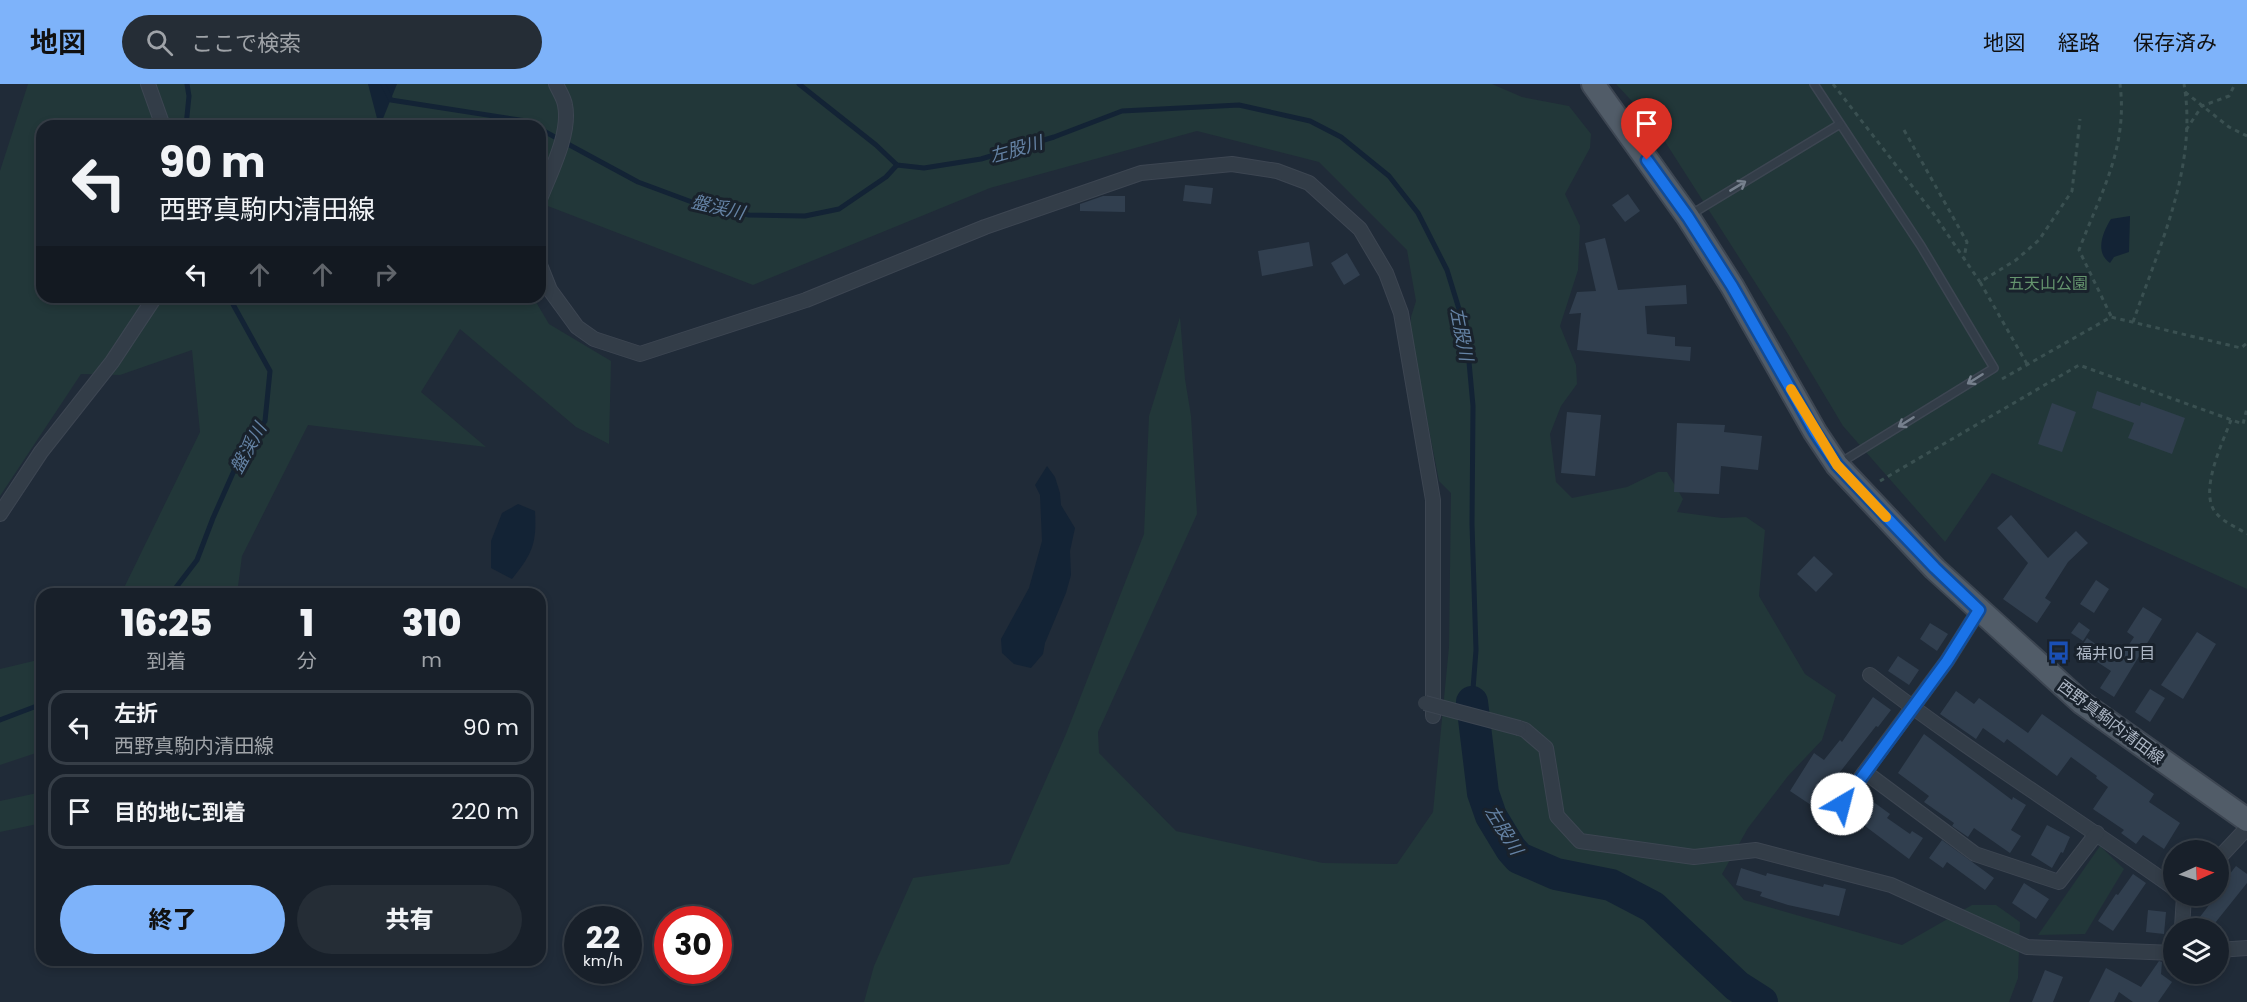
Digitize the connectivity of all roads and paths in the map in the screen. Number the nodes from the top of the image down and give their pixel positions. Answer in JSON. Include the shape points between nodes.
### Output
{"nodes":[{"id":1,"x":148,"y":84,"type":"edge"},
{"id":2,"x":556,"y":84,"type":"edge"},
{"id":3,"x":1593,"y":84,"type":"edge"},
{"id":4,"x":1814,"y":84,"type":"edge"},
{"id":5,"x":1833,"y":84,"type":"edge"},
{"id":6,"x":2121,"y":84,"type":"edge"},
{"id":7,"x":2184,"y":84,"type":"edge"},
{"id":8,"x":2235,"y":84,"type":"edge"},
{"id":9,"x":2185,"y":92,"type":"junction"},
{"id":10,"x":2202,"y":106,"type":"junction"},
{"id":11,"x":2080,"y":119,"type":"dead end"},
{"id":12,"x":161,"y":120,"type":"edge"},
{"id":13,"x":1840,"y":124,"type":"junction"},
{"id":14,"x":1904,"y":130,"type":"dead end"},
{"id":15,"x":2186,"y":131,"type":"junction"},
{"id":16,"x":2247,"y":136,"type":"edge"},
{"id":17,"x":546,"y":183,"type":"edge"},
{"id":18,"x":1688,"y":217,"type":"junction"},
{"id":19,"x":1964,"y":258,"type":"junction"},
{"id":20,"x":546,"y":280,"type":"edge"},
{"id":21,"x":1980,"y":282,"type":"junction"},
{"id":22,"x":151,"y":303,"type":"edge"},
{"id":23,"x":2111,"y":316,"type":"junction"},
{"id":24,"x":2133,"y":322,"type":"junction"},
{"id":25,"x":2247,"y":343,"type":"edge"},
{"id":26,"x":2027,"y":364,"type":"junction"},
{"id":27,"x":1996,"y":382,"type":"dead end"},
{"id":28,"x":2247,"y":408,"type":"edge"},
{"id":29,"x":2231,"y":420,"type":"junction"},
{"id":30,"x":1837,"y":465,"type":"junction"},
{"id":31,"x":1878,"y":482,"type":"dead end"},
{"id":32,"x":0,"y":514,"type":"edge"},
{"id":33,"x":2247,"y":534,"type":"edge"},
{"id":34,"x":1979,"y":610,"type":"junction"},
{"id":35,"x":1870,"y":675,"type":"dead end"},
{"id":36,"x":1425,"y":703,"type":"dead end"},
{"id":37,"x":1913,"y":708,"type":"junction"},
{"id":38,"x":1433,"y":716,"type":"dead end"},
{"id":39,"x":1865,"y":772,"type":"junction"},
{"id":40,"x":1842,"y":804,"type":"dead end"},
{"id":41,"x":2247,"y":820,"type":"edge"},
{"id":42,"x":2247,"y":828,"type":"edge"},
{"id":43,"x":2097,"y":833,"type":"junction"},
{"id":44,"x":2229,"y":847,"type":"edge"},
{"id":45,"x":2163,"y":880,"type":"edge"},
{"id":46,"x":2247,"y":948,"type":"edge"},
{"id":47,"x":2229,"y":949,"type":"edge"},
{"id":48,"x":2163,"y":953,"type":"edge"}],
"edges":[{"from":1,"to":12,"type":"street"},
{"from":2,"to":17,"type":"street","via":[[566,104],[566,121]]},
{"from":3,"to":18,"type":"main road","name":"西野真駒内清田線"},
{"from":4,"to":13,"type":"lane"},
{"from":5,"to":19,"type":"path"},
{"from":6,"to":23,"type":"path","via":[[2120,138],[2079,250]]},
{"from":7,"to":9,"type":"path"},
{"from":8,"to":10,"type":"path","via":[[2229,96]]},
{"from":9,"to":10,"type":"path"},
{"from":9,"to":15,"type":"path"},
{"from":10,"to":15,"type":"path"},
{"from":10,"to":16,"type":"path"},
{"from":11,"to":21,"type":"path","via":[[2072,191],[2038,240],[2016,260]]},
{"from":18,"to":13,"type":"lane","one_way":true},
{"from":13,"to":30,"type":"lane","one_way":true,"via":[[1921,246],[1994,368]]},
{"from":14,"to":19,"type":"path","via":[[1968,242]]},
{"from":15,"to":24,"type":"path","via":[[2175,201]]},
{"from":18,"to":30,"type":"main road","name":"西野真駒内清田線"},
{"from":19,"to":21,"type":"path"},
{"from":20,"to":38,"type":"street","via":[[577,327],[594,339],[640,354],[806,300],[985,227],[1141,173],[1232,164],[1276,171],[1309,183],[1360,229],[1386,273],[1401,313],[1433,500]]},
{"from":21,"to":26,"type":"path"},
{"from":22,"to":32,"type":"street","via":[[112,362],[40,452]]},
{"from":23,"to":24,"type":"path"},
{"from":23,"to":26,"type":"path"},
{"from":24,"to":25,"type":"path","via":[[2241,348]]},
{"from":26,"to":27,"type":"path"},
{"from":28,"to":29,"type":"path","via":[[2243,424]]},
{"from":29,"to":31,"type":"path","via":[[2079,365]]},
{"from":29,"to":33,"type":"path","via":[[2213,469],[2209,497],[2216,513]]},
{"from":30,"to":34,"type":"main road","name":"西野真駒内清田線"},
{"from":34,"to":37,"type":"street"},
{"from":34,"to":41,"type":"main road","name":"西野真駒内清田線","via":[[2082,703]]},
{"from":35,"to":37,"type":"street"},
{"from":36,"to":48,"type":"street","bridge":true,"via":[[1526,730],[1546,748],[1557,816],[1580,841],[1694,857],[1756,850],[1891,885],[2027,947]]},
{"from":37,"to":39,"type":"street"},
{"from":37,"to":43,"type":"street"},
{"from":39,"to":40,"type":"street"},
{"from":39,"to":43,"type":"street","via":[[1975,854],[2059,882]]},
{"from":42,"to":44,"type":"street"},
{"from":43,"to":45,"type":"street"},
{"from":46,"to":47,"type":"street"}]}
